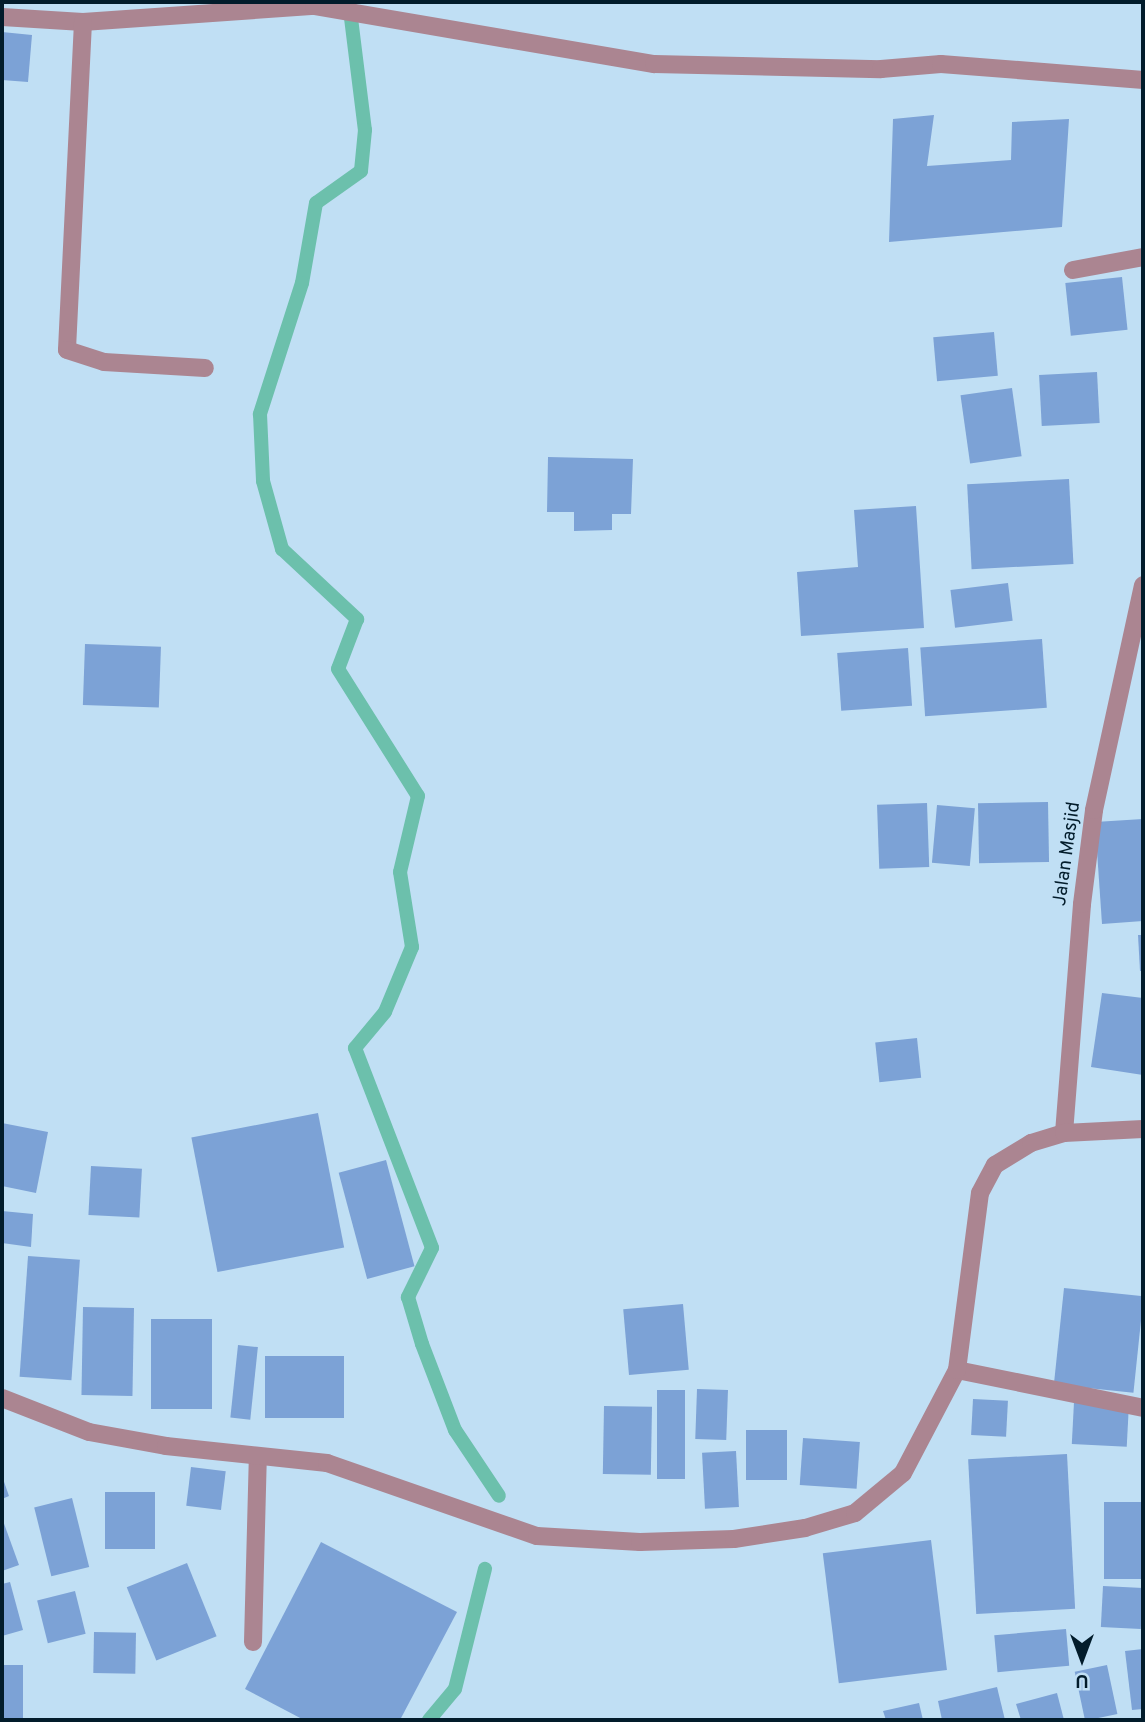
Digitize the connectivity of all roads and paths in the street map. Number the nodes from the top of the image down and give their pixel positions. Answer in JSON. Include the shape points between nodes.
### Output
{"nodes":[{"id":1,"x":2,"y":17,"type":"edge"},
{"id":2,"x":83,"y":22,"type":"junction"},
{"id":3,"x":1143,"y":80,"type":"edge"},
{"id":4,"x":1143,"y":257,"type":"edge"},
{"id":5,"x":1073,"y":270,"type":"dead end"},
{"id":6,"x":205,"y":368,"type":"dead end"},
{"id":7,"x":1143,"y":584,"type":"edge"},
{"id":8,"x":1143,"y":1129,"type":"edge"},
{"id":9,"x":1064,"y":1133,"type":"junction"},
{"id":10,"x":957,"y":1370,"type":"junction"},
{"id":11,"x":2,"y":1398,"type":"edge"},
{"id":12,"x":1143,"y":1408,"type":"edge"},
{"id":13,"x":258,"y":1457,"type":"junction"},
{"id":14,"x":253,"y":1642,"type":"dead end"}],
"edges":[{"from":1,"to":2,"type":"street"},
{"from":2,"to":3,"type":"street","via":[[314,6],[654,64],[881,69],[941,64]]},
{"from":2,"to":6,"type":"street","via":[[67,350],[104,362]]},
{"from":4,"to":5,"type":"street"},
{"from":7,"to":9,"type":"street","name":"Jalan Masjid","via":[[1094,810]]},
{"from":8,"to":9,"type":"street"},
{"from":9,"to":10,"type":"street","via":[[1031,1143],[995,1165],[981,1193]]},
{"from":10,"to":12,"type":"street"},
{"from":10,"to":13,"type":"street","via":[[903,1473],[855,1513],[805,1528],[734,1539],[640,1542],[537,1536],[327,1463]]},
{"from":11,"to":13,"type":"street","via":[[89,1432]]},
{"from":13,"to":14,"type":"street"}]}
